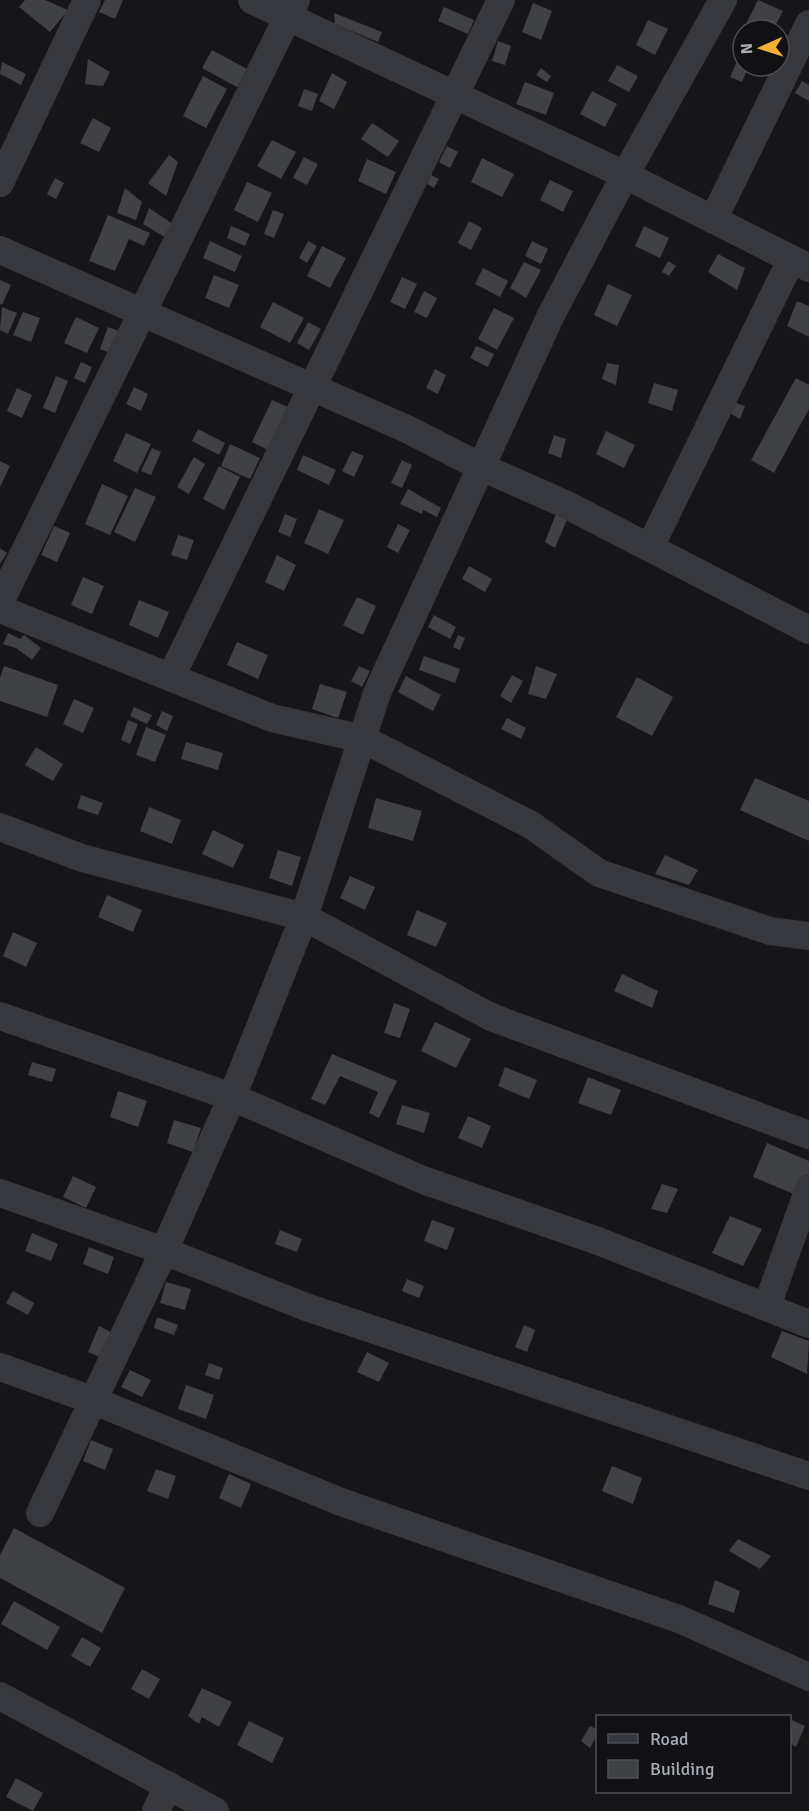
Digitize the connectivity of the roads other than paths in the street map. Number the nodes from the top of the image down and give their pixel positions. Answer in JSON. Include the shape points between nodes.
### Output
{"nodes":[{"id":1,"x":87,"y":0,"type":"edge"},
{"id":2,"x":252,"y":0,"type":"edge"},
{"id":3,"x":501,"y":0,"type":"edge"},
{"id":4,"x":723,"y":0,"type":"edge"},
{"id":5,"x":292,"y":9,"type":"edge"},
{"id":6,"x":809,"y":24,"type":"edge"},
{"id":7,"x":454,"y":95,"type":"junction"},
{"id":8,"x":625,"y":176,"type":"junction"},
{"id":9,"x":0,"y":183,"type":"edge"},
{"id":10,"x":712,"y":220,"type":"junction"},
{"id":11,"x":0,"y":250,"type":"edge"},
{"id":12,"x":800,"y":264,"type":"edge"},
{"id":13,"x":143,"y":313,"type":"junction"},
{"id":14,"x":312,"y":388,"type":"junction"},
{"id":15,"x":481,"y":467,"type":"junction"},
{"id":16,"x":650,"y":547,"type":"junction"},
{"id":17,"x":0,"y":602,"type":"edge"},
{"id":18,"x":0,"y":609,"type":"edge"},
{"id":19,"x":809,"y":630,"type":"edge"},
{"id":20,"x":171,"y":677,"type":"junction"},
{"id":21,"x":363,"y":740,"type":"junction"},
{"id":22,"x":0,"y":827,"type":"edge"},
{"id":23,"x":304,"y":917,"type":"junction"},
{"id":24,"x":809,"y":936,"type":"edge"},
{"id":25,"x":0,"y":1016,"type":"edge"},
{"id":26,"x":232,"y":1097,"type":"junction"},
{"id":27,"x":809,"y":1135,"type":"edge"},
{"id":28,"x":809,"y":1188,"type":"edge"},
{"id":29,"x":0,"y":1193,"type":"edge"},
{"id":30,"x":164,"y":1251,"type":"junction"},
{"id":31,"x":768,"y":1306,"type":"junction"},
{"id":32,"x":809,"y":1324,"type":"edge"},
{"id":33,"x":0,"y":1367,"type":"edge"},
{"id":34,"x":92,"y":1400,"type":"junction"},
{"id":35,"x":809,"y":1476,"type":"edge"},
{"id":36,"x":40,"y":1513,"type":"dead end"},
{"id":37,"x":809,"y":1677,"type":"edge"},
{"id":38,"x":0,"y":1696,"type":"edge"},
{"id":39,"x":168,"y":1785,"type":"junction"},
{"id":40,"x":156,"y":1811,"type":"edge"},
{"id":41,"x":214,"y":1811,"type":"edge"}],
"edges":[{"from":1,"to":9,"type":"street"},
{"from":2,"to":5,"type":"street"},
{"from":3,"to":7,"type":"street"},
{"from":4,"to":8,"type":"street"},
{"from":5,"to":7,"type":"street"},
{"from":5,"to":13,"type":"street"},
{"from":6,"to":10,"type":"street"},
{"from":7,"to":8,"type":"street"},
{"from":7,"to":14,"type":"street"},
{"from":8,"to":10,"type":"street"},
{"from":8,"to":15,"type":"street","via":[[551,315]]},
{"from":10,"to":12,"type":"street"},
{"from":11,"to":13,"type":"street"},
{"from":12,"to":16,"type":"street"},
{"from":13,"to":14,"type":"street"},
{"from":13,"to":17,"type":"street"},
{"from":14,"to":15,"type":"street","via":[[407,429]]},
{"from":14,"to":20,"type":"street"},
{"from":15,"to":16,"type":"street"},
{"from":15,"to":21,"type":"street","via":[[377,693]]},
{"from":16,"to":19,"type":"street"},
{"from":18,"to":20,"type":"street"},
{"from":20,"to":21,"type":"street","via":[[272,718]]},
{"from":21,"to":23,"type":"street"},
{"from":21,"to":24,"type":"street","via":[[531,825],[599,873],[770,931]]},
{"from":22,"to":23,"type":"street","via":[[82,858]]},
{"from":23,"to":26,"type":"street"},
{"from":23,"to":27,"type":"street","via":[[491,1017]]},
{"from":25,"to":26,"type":"street"},
{"from":26,"to":30,"type":"street"},
{"from":26,"to":31,"type":"street","via":[[423,1180]]},
{"from":28,"to":31,"type":"street"},
{"from":29,"to":30,"type":"street"},
{"from":30,"to":34,"type":"street"},
{"from":30,"to":35,"type":"street","via":[[306,1308]]},
{"from":31,"to":32,"type":"street"},
{"from":33,"to":34,"type":"street"},
{"from":34,"to":36,"type":"street"},
{"from":34,"to":37,"type":"street","via":[[341,1502],[679,1619]]},
{"from":38,"to":39,"type":"street"},
{"from":39,"to":40,"type":"street"},
{"from":39,"to":41,"type":"street"}]}
